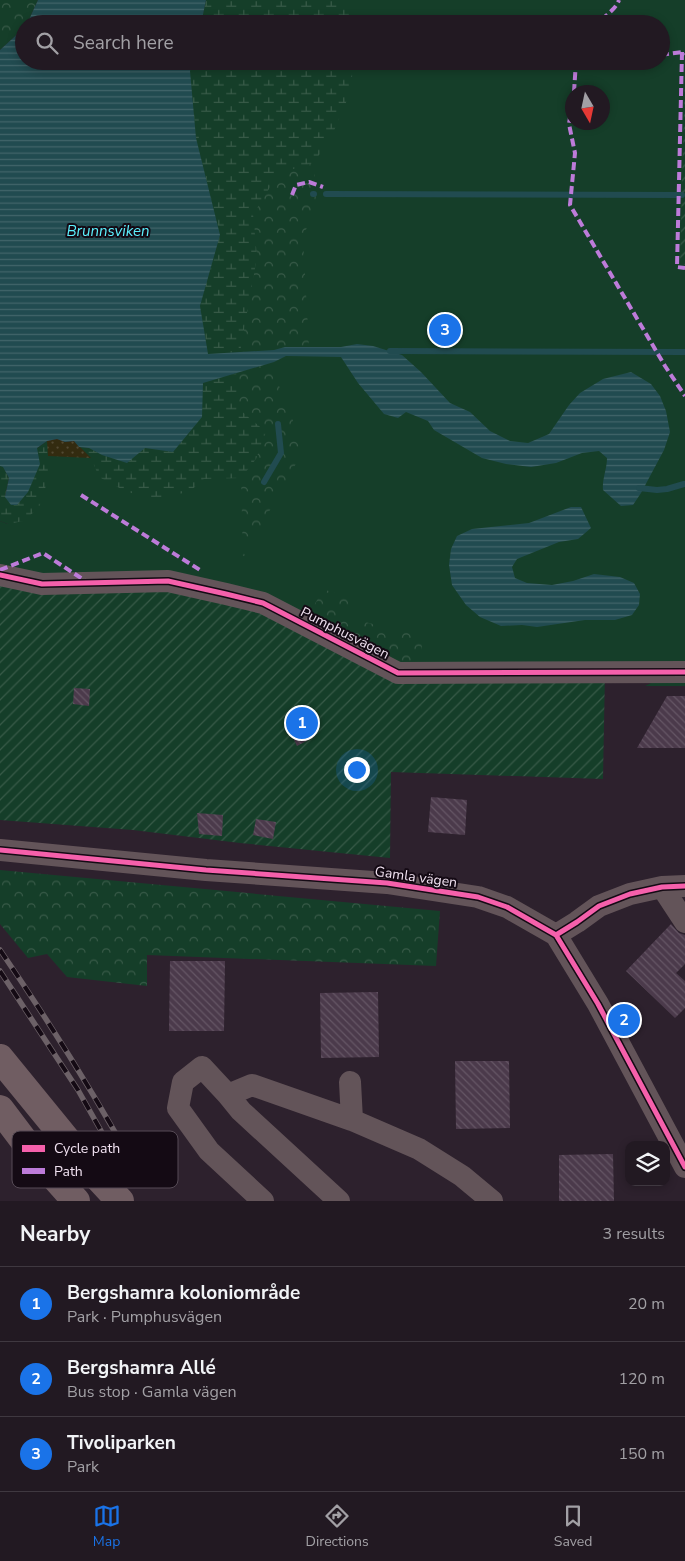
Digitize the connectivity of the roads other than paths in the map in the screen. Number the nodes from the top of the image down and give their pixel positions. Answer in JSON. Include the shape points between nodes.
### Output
{"nodes":[{"id":1,"x":0,"y":575,"type":"edge"},
{"id":2,"x":685,"y":672,"type":"edge"},
{"id":3,"x":0,"y":850,"type":"edge"},
{"id":4,"x":685,"y":886,"type":"edge"},
{"id":5,"x":662,"y":887,"type":"junction"},
{"id":6,"x":685,"y":922,"type":"edge"},
{"id":7,"x":556,"y":935,"type":"junction"},
{"id":8,"x":0,"y":1058,"type":"edge"},
{"id":9,"x":350,"y":1082,"type":"dead end"},
{"id":10,"x":228,"y":1096,"type":"junction"},
{"id":11,"x":0,"y":1109,"type":"edge"},
{"id":12,"x":352,"y":1120,"type":"junction"},
{"id":13,"x":17,"y":1131,"type":"edge"},
{"id":14,"x":60,"y":1131,"type":"edge"},
{"id":15,"x":685,"y":1167,"type":"edge"},
{"id":16,"x":64,"y":1188,"type":"edge"},
{"id":17,"x":108,"y":1188,"type":"edge"},
{"id":18,"x":76,"y":1201,"type":"edge"},
{"id":19,"x":120,"y":1201,"type":"edge"},
{"id":20,"x":263,"y":1201,"type":"edge"},
{"id":21,"x":339,"y":1201,"type":"edge"},
{"id":22,"x":492,"y":1201,"type":"edge"}],
"edges":[{"from":1,"to":2,"type":"street","name":"Pumphusvägen","via":[[42,584],[168,581],[263,603],[398,673]]},
{"from":3,"to":7,"type":"street","name":"Gamla vägen","via":[[206,870],[387,882],[478,897],[507,907]]},
{"from":4,"to":5,"type":"street"},
{"from":5,"to":6,"type":"street"},
{"from":5,"to":7,"type":"street","via":[[630,894],[599,906]]},
{"from":7,"to":15,"type":"street","name":"Gamla vägen","via":[[598,1004]]},
{"from":8,"to":14,"type":"main road"},
{"from":9,"to":12,"type":"street"},
{"from":10,"to":12,"type":"street","via":[[252,1085]]},
{"from":10,"to":20,"type":"street","via":[[202,1067],[183,1082],[178,1108],[209,1151]]},
{"from":10,"to":21,"type":"street"},
{"from":11,"to":13,"type":"main road"},
{"from":12,"to":22,"type":"street","via":[[419,1148],[462,1176]]},
{"from":16,"to":18,"type":"main road"},
{"from":17,"to":19,"type":"main road"}]}
